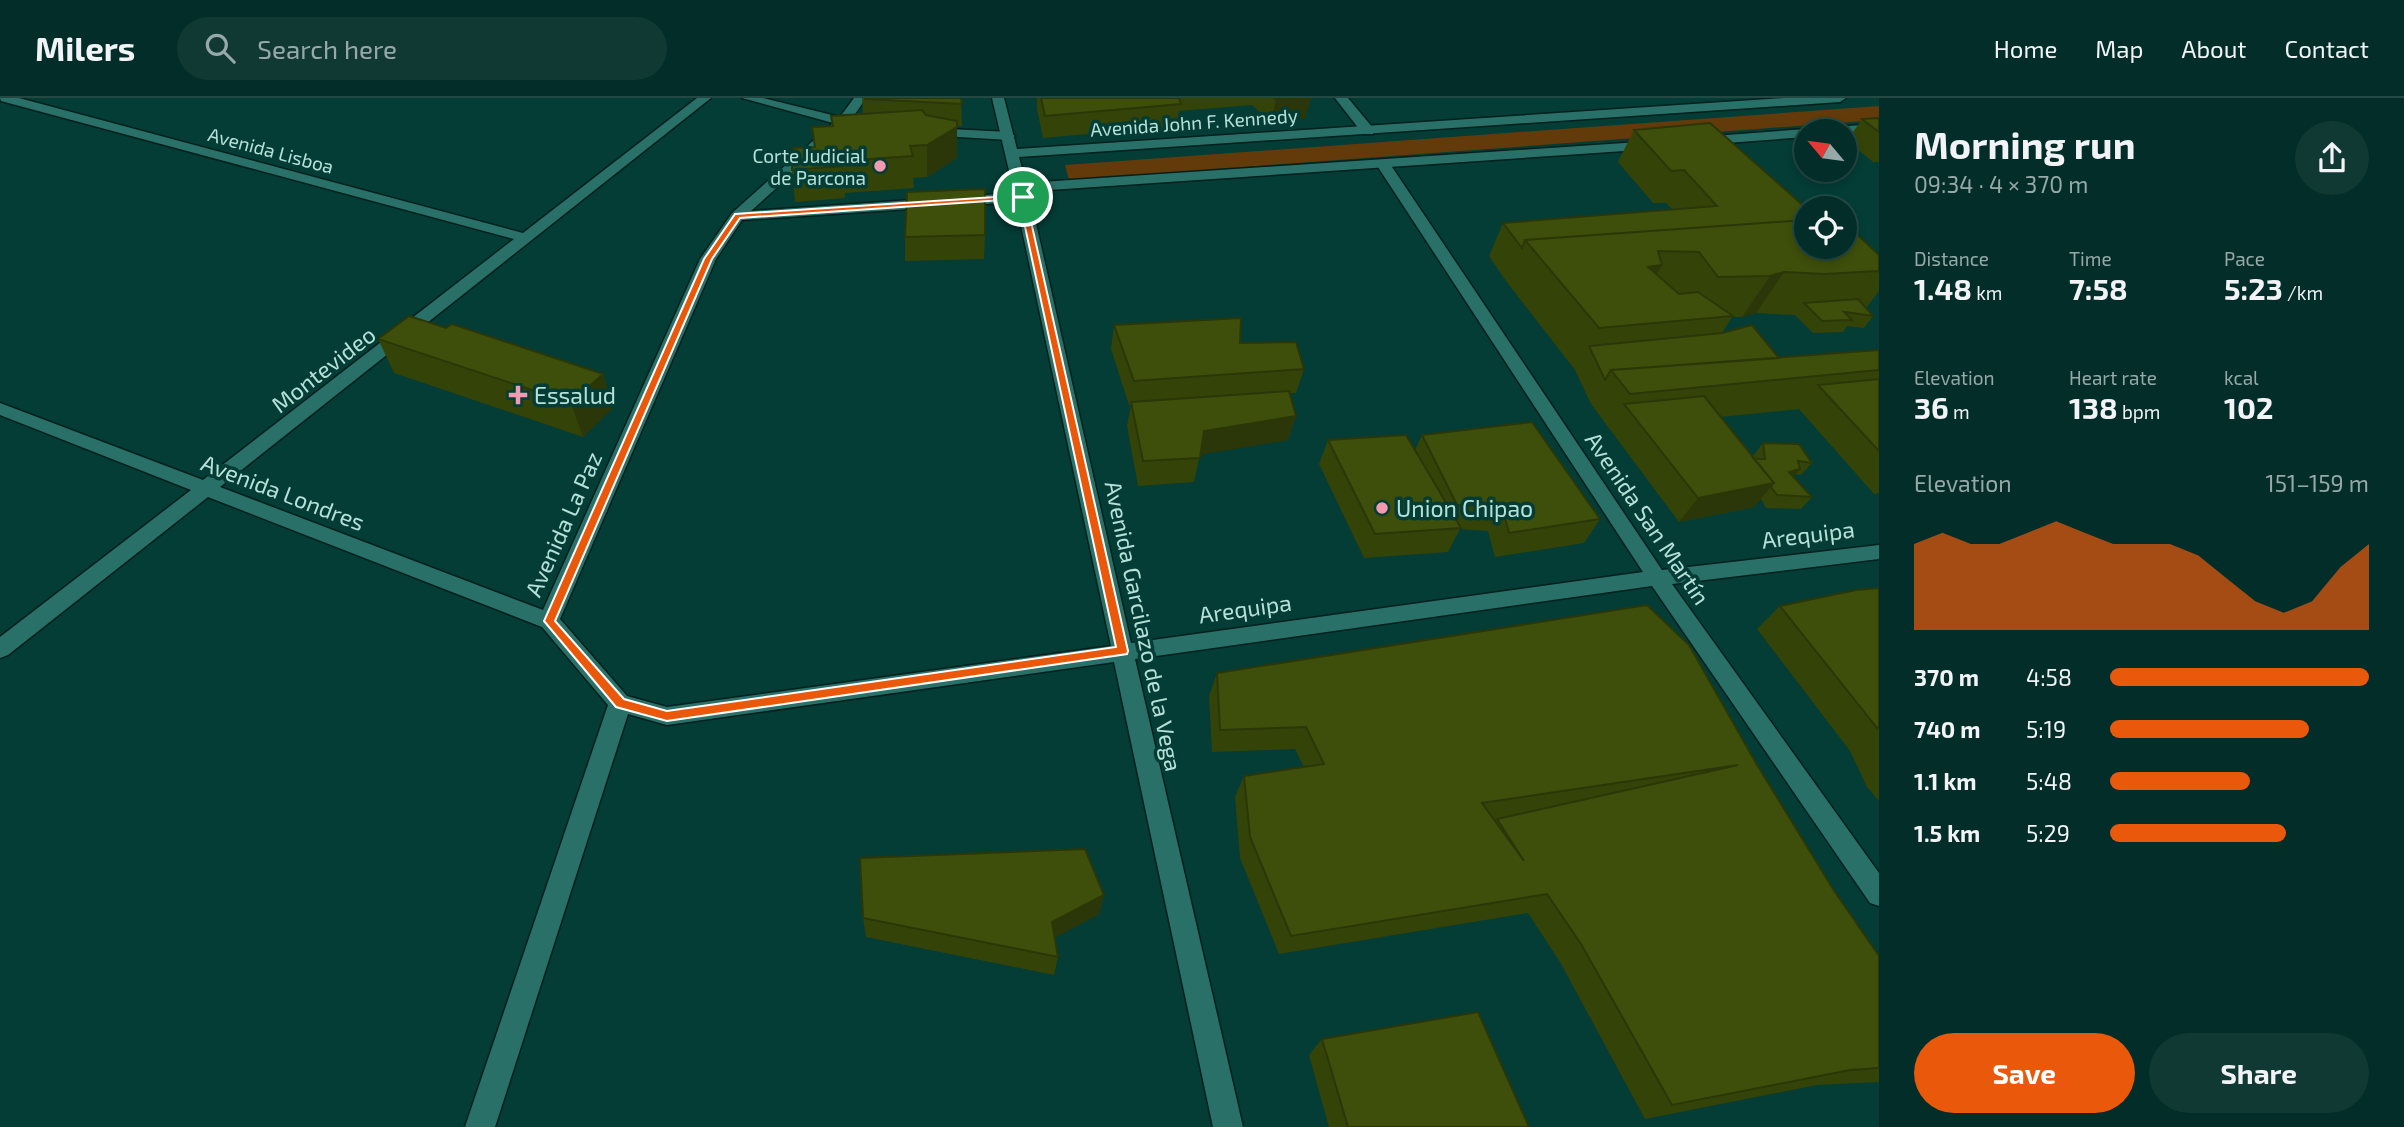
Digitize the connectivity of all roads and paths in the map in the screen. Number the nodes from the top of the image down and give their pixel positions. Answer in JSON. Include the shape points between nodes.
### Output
{"nodes":[{"id":1,"x":5,"y":98,"type":"edge"},
{"id":2,"x":705,"y":98,"type":"edge"},
{"id":3,"x":748,"y":98,"type":"edge"},
{"id":4,"x":860,"y":98,"type":"edge"},
{"id":5,"x":998,"y":98,"type":"edge"},
{"id":6,"x":1341,"y":98,"type":"edge"},
{"id":7,"x":1840,"y":98,"type":"edge"},
{"id":8,"x":31,"y":101,"type":"edge"},
{"id":9,"x":0,"y":115,"type":"edge"},
{"id":10,"x":843,"y":121,"type":"junction"},
{"id":11,"x":862,"y":126,"type":"edge"},
{"id":12,"x":1879,"y":128,"type":"edge"},
{"id":13,"x":1857,"y":129,"type":"edge"},
{"id":14,"x":913,"y":131,"type":"edge"},
{"id":15,"x":1368,"y":131,"type":"junction"},
{"id":16,"x":1794,"y":134,"type":"edge"},
{"id":17,"x":1009,"y":136,"type":"junction"},
{"id":18,"x":1718,"y":140,"type":"junction"},
{"id":19,"x":1690,"y":142,"type":"edge"},
{"id":20,"x":1662,"y":144,"type":"edge"},
{"id":21,"x":1013,"y":153,"type":"junction"},
{"id":22,"x":1737,"y":157,"type":"edge"},
{"id":23,"x":1383,"y":164,"type":"junction"},
{"id":24,"x":1021,"y":192,"type":"junction"},
{"id":25,"x":737,"y":216,"type":"junction"},
{"id":26,"x":526,"y":238,"type":"junction"},
{"id":27,"x":0,"y":409,"type":"edge"},
{"id":28,"x":207,"y":489,"type":"junction"},
{"id":29,"x":1879,"y":552,"type":"edge"},
{"id":30,"x":1657,"y":578,"type":"junction"},
{"id":31,"x":549,"y":621,"type":"junction"},
{"id":32,"x":0,"y":649,"type":"edge"},
{"id":33,"x":1122,"y":651,"type":"junction"},
{"id":34,"x":620,"y":703,"type":"junction"},
{"id":35,"x":1879,"y":894,"type":"edge"},
{"id":36,"x":480,"y":1127,"type":"edge"},
{"id":37,"x":1228,"y":1127,"type":"edge"}],
"edges":[{"from":1,"to":8,"type":"street","name":"Avenida Lisboa"},
{"from":2,"to":26,"type":"street","name":"Montevideo"},
{"from":3,"to":10,"type":"street"},
{"from":4,"to":10,"type":"street","name":"Avenida La Paz"},
{"from":5,"to":17,"type":"street","name":"Avenida Garcilazo de la Vega"},
{"from":6,"to":15,"type":"street"},
{"from":7,"to":15,"type":"street","name":"Avenida John F. Kennedy"},
{"from":8,"to":9,"type":"street"},
{"from":8,"to":26,"type":"street","name":"Avenida Lisboa"},
{"from":10,"to":11,"type":"street"},
{"from":10,"to":25,"type":"street","name":"Avenida La Paz"},
{"from":12,"to":13,"type":"street"},
{"from":14,"to":17,"type":"street"},
{"from":15,"to":21,"type":"street","name":"Avenida John F. Kennedy"},
{"from":16,"to":18,"type":"street"},
{"from":17,"to":21,"type":"street","name":"Avenida Garcilazo de la Vega"},
{"from":18,"to":19,"type":"street"},
{"from":18,"to":22,"type":"street"},
{"from":20,"to":23,"type":"street"},
{"from":21,"to":24,"type":"street","name":"Avenida Garcilazo de la Vega"},
{"from":23,"to":24,"type":"street"},
{"from":23,"to":30,"type":"street","name":"Avenida San Martín"},
{"from":24,"to":25,"type":"street"},
{"from":24,"to":33,"type":"street","name":"Avenida Garcilazo de la Vega"},
{"from":25,"to":31,"type":"street","name":"Avenida La Paz","via":[[708,259]]},
{"from":26,"to":28,"type":"street","name":"Montevideo"},
{"from":27,"to":28,"type":"street","name":"Avenida Londres"},
{"from":28,"to":31,"type":"street","name":"Avenida Londres"},
{"from":28,"to":32,"type":"street","name":"Montevideo"},
{"from":29,"to":30,"type":"street","name":"Arequipa"},
{"from":30,"to":33,"type":"street","name":"Arequipa"},
{"from":30,"to":35,"type":"street","name":"Avenida San Martín"},
{"from":31,"to":34,"type":"street","name":"Avenida La Paz"},
{"from":33,"to":34,"type":"street","name":"Arequipa","via":[[667,716]]},
{"from":33,"to":37,"type":"street","name":"Avenida Garcilazo de la Vega"},
{"from":34,"to":36,"type":"street"}]}
